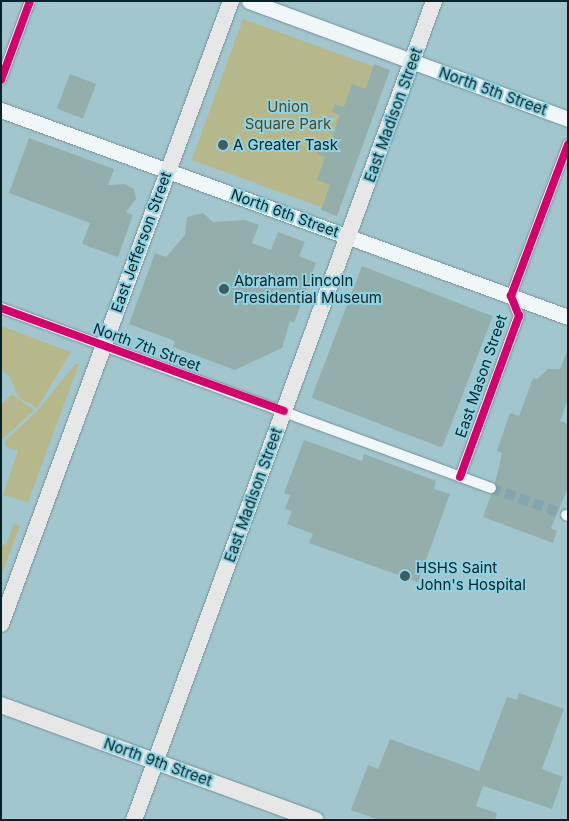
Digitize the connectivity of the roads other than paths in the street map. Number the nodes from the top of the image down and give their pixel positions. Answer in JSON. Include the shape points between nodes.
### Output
{"nodes":[{"id":1,"x":30,"y":1,"type":"edge"},
{"id":2,"x":231,"y":1,"type":"edge"},
{"id":3,"x":249,"y":1,"type":"edge"},
{"id":4,"x":434,"y":1,"type":"edge"},
{"id":5,"x":412,"y":62,"type":"junction"},
{"id":6,"x":1,"y":80,"type":"edge"},
{"id":7,"x":1,"y":110,"type":"edge"},
{"id":8,"x":568,"y":119,"type":"edge"},
{"id":9,"x":568,"y":144,"type":"edge"},
{"id":10,"x":168,"y":170,"type":"junction"},
{"id":11,"x":349,"y":237,"type":"junction"},
{"id":12,"x":511,"y":296,"type":"junction"},
{"id":13,"x":1,"y":308,"type":"edge"},
{"id":14,"x":568,"y":317,"type":"edge"},
{"id":15,"x":103,"y":345,"type":"junction"},
{"id":16,"x":284,"y":411,"type":"junction"},
{"id":17,"x":460,"y":477,"type":"junction"},
{"id":18,"x":491,"y":488,"type":"tunnel mouth"},
{"id":19,"x":1,"y":624,"type":"edge"},
{"id":20,"x":1,"y":704,"type":"edge"},
{"id":21,"x":156,"y":762,"type":"junction"},
{"id":22,"x":134,"y":820,"type":"edge"},
{"id":23,"x":316,"y":820,"type":"edge"}],
"edges":[{"from":1,"to":6,"type":"street"},
{"from":2,"to":10,"type":"main road","name":"East Jefferson Street"},
{"from":3,"to":5,"type":"main road","name":"North 5th Street"},
{"from":4,"to":5,"type":"main road","name":"East Madison Street"},
{"from":5,"to":8,"type":"main road","name":"North 5th Street"},
{"from":5,"to":11,"type":"main road","name":"East Madison Street"},
{"from":7,"to":10,"type":"main road","name":"North 6th Street"},
{"from":9,"to":12,"type":"street","name":"East Mason Street"},
{"from":10,"to":11,"type":"main road","name":"North 6th Street"},
{"from":10,"to":15,"type":"main road","name":"East Jefferson Street"},
{"from":11,"to":12,"type":"main road","name":"North 6th Street"},
{"from":11,"to":16,"type":"main road","name":"East Madison Street"},
{"from":12,"to":14,"type":"main road","name":"North 6th Street"},
{"from":12,"to":17,"type":"street","name":"East Mason Street","via":[[519,316]]},
{"from":13,"to":15,"type":"street","name":"North 7th Street"},
{"from":15,"to":16,"type":"street","name":"North 7th Street"},
{"from":15,"to":19,"type":"main road","name":"East Jefferson Street"},
{"from":16,"to":17,"type":"street","name":"North 7th Street"},
{"from":16,"to":21,"type":"main road","name":"East Madison Street"},
{"from":17,"to":18,"type":"street","name":"North 7th Street"},
{"from":20,"to":21,"type":"main road","name":"North 9th Street"},
{"from":21,"to":22,"type":"main road","name":"East Madison Street"},
{"from":21,"to":23,"type":"main road","name":"North 9th Street"}]}
